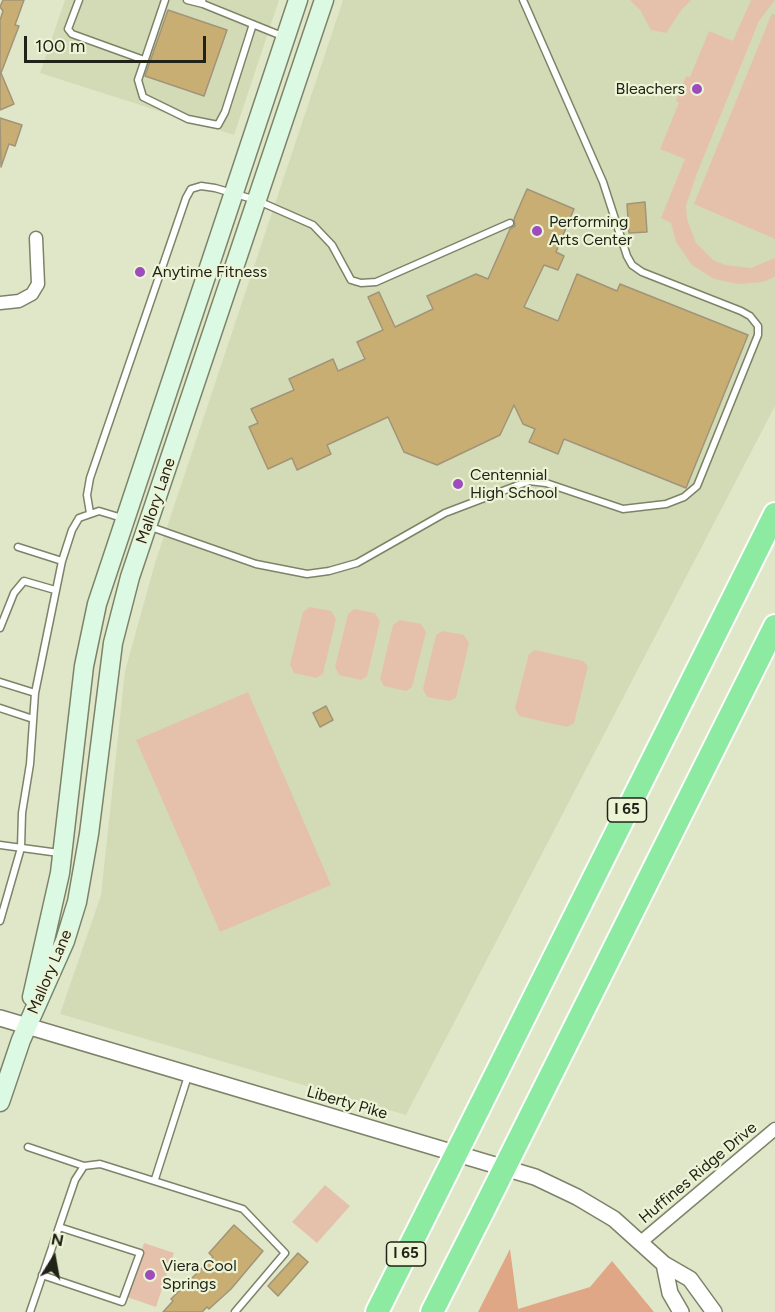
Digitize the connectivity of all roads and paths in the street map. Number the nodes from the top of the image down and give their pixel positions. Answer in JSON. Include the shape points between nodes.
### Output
{"nodes":[{"id":1,"x":79,"y":0,"type":"edge"},
{"id":2,"x":165,"y":0,"type":"edge"},
{"id":3,"x":187,"y":0,"type":"edge"},
{"id":4,"x":298,"y":0,"type":"edge"},
{"id":5,"x":324,"y":0,"type":"edge"},
{"id":6,"x":523,"y":0,"type":"edge"},
{"id":7,"x":203,"y":2,"type":"edge"},
{"id":8,"x":253,"y":24,"type":"junction"},
{"id":9,"x":286,"y":37,"type":"junction"},
{"id":10,"x":144,"y":60,"type":"junction"},
{"id":11,"x":233,"y":193,"type":"junction"},
{"id":12,"x":256,"y":200,"type":"junction"},
{"id":13,"x":510,"y":223,"type":"dead end"},
{"id":14,"x":36,"y":238,"type":"dead end"},
{"id":15,"x":0,"y":303,"type":"edge"},
{"id":16,"x":90,"y":513,"type":"junction"},
{"id":17,"x":775,"y":514,"type":"edge"},
{"id":18,"x":125,"y":519,"type":"junction"},
{"id":19,"x":147,"y":526,"type":"junction"},
{"id":20,"x":18,"y":547,"type":"dead end"},
{"id":21,"x":62,"y":561,"type":"junction"},
{"id":22,"x":56,"y":590,"type":"junction"},
{"id":23,"x":775,"y":626,"type":"edge"},
{"id":24,"x":0,"y":628,"type":"edge"},
{"id":25,"x":0,"y":682,"type":"edge"},
{"id":26,"x":35,"y":693,"type":"junction"},
{"id":27,"x":0,"y":708,"type":"edge"},
{"id":28,"x":33,"y":718,"type":"junction"},
{"id":29,"x":0,"y":845,"type":"edge"},
{"id":30,"x":21,"y":848,"type":"junction"},
{"id":31,"x":63,"y":853,"type":"junction"},
{"id":32,"x":0,"y":921,"type":"edge"},
{"id":33,"x":0,"y":1018,"type":"edge"},
{"id":34,"x":27,"y":1025,"type":"junction"},
{"id":35,"x":188,"y":1075,"type":"junction"},
{"id":36,"x":0,"y":1102,"type":"edge"},
{"id":37,"x":775,"y":1129,"type":"edge"},
{"id":38,"x":28,"y":1147,"type":"dead end"},
{"id":39,"x":84,"y":1166,"type":"junction"},
{"id":40,"x":155,"y":1179,"type":"junction"},
{"id":41,"x":59,"y":1227,"type":"junction"},
{"id":42,"x":642,"y":1242,"type":"junction"},
{"id":43,"x":663,"y":1264,"type":"junction"},
{"id":44,"x":42,"y":1275,"type":"junction"},
{"id":45,"x":30,"y":1312,"type":"edge"},
{"id":46,"x":235,"y":1312,"type":"edge"},
{"id":47,"x":377,"y":1312,"type":"edge"},
{"id":48,"x":432,"y":1312,"type":"edge"},
{"id":49,"x":681,"y":1312,"type":"edge"},
{"id":50,"x":714,"y":1312,"type":"edge"}],
"edges":[{"from":1,"to":10,"type":"lane","via":[[68,28],[72,34]]},
{"from":2,"to":10,"type":"lane"},
{"from":3,"to":7,"type":"lane"},
{"from":4,"to":9,"type":"main road","name":"Mallory Lane"},
{"from":5,"to":12,"type":"main road","name":"Mallory Lane"},
{"from":6,"to":19,"type":"lane","via":[[603,182],[632,265],[741,311],[758,326],[758,335],[697,486],[666,504],[623,509],[529,481],[445,513],[357,563],[307,574],[256,564]]},
{"from":7,"to":8,"type":"lane"},
{"from":8,"to":9,"type":"lane"},
{"from":8,"to":10,"type":"lane","via":[[218,125],[188,119],[143,97],[138,80]]},
{"from":9,"to":11,"type":"main road","name":"Mallory Lane"},
{"from":11,"to":12,"type":"lane"},
{"from":11,"to":16,"type":"lane","via":[[201,186],[191,189],[186,198],[90,478]]},
{"from":11,"to":18,"type":"main road","name":"Mallory Lane"},
{"from":12,"to":13,"type":"lane","via":[[319,228],[351,280],[361,283],[376,282]]},
{"from":12,"to":19,"type":"main road","name":"Mallory Lane"},
{"from":14,"to":15,"type":"street","via":[[38,284],[26,298]]},
{"from":16,"to":18,"type":"lane","via":[[99,511]]},
{"from":16,"to":21,"type":"lane","via":[[79,519],[72,530]]},
{"from":17,"to":47,"type":"highway","number":"I 65","bridge":true},
{"from":18,"to":19,"type":"main road"},
{"from":18,"to":31,"type":"main road","name":"Mallory Lane","via":[[89,637]]},
{"from":19,"to":34,"type":"main road","name":"Mallory Lane","via":[[113,643],[77,902],[65,941]]},
{"from":20,"to":21,"type":"lane"},
{"from":21,"to":22,"type":"lane"},
{"from":22,"to":24,"type":"lane","via":[[24,580],[14,593]]},
{"from":22,"to":26,"type":"lane"},
{"from":23,"to":48,"type":"highway","bridge":true},
{"from":25,"to":26,"type":"lane"},
{"from":26,"to":28,"type":"lane"},
{"from":27,"to":28,"type":"lane"},
{"from":28,"to":30,"type":"lane"},
{"from":29,"to":30,"type":"lane"},
{"from":30,"to":31,"type":"lane"},
{"from":30,"to":32,"type":"lane"},
{"from":31,"to":34,"type":"main road","name":"Mallory Lane"},
{"from":33,"to":34,"type":"street","name":"Liberty Pike"},
{"from":34,"to":35,"type":"street","name":"Liberty Pike"},
{"from":34,"to":36,"type":"main road"},
{"from":35,"to":40,"type":"lane"},
{"from":35,"to":42,"type":"street","name":"Liberty Pike","via":[[535,1177],[614,1219]]},
{"from":37,"to":42,"type":"street","name":"Huffines Ridge Drive"},
{"from":38,"to":39,"type":"lane"},
{"from":39,"to":40,"type":"lane","via":[[100,1164]]},
{"from":39,"to":41,"type":"lane","via":[[75,1180]]},
{"from":40,"to":46,"type":"lane","via":[[243,1209],[285,1252]]},
{"from":41,"to":44,"type":"lane"},
{"from":41,"to":44,"type":"lane","via":[[140,1253],[122,1302]]},
{"from":42,"to":43,"type":"street","name":"Liberty Pike"},
{"from":43,"to":49,"type":"street","via":[[670,1293]]},
{"from":43,"to":50,"type":"street","name":"Liberty Pike","via":[[690,1279]]},
{"from":44,"to":45,"type":"lane"}]}
